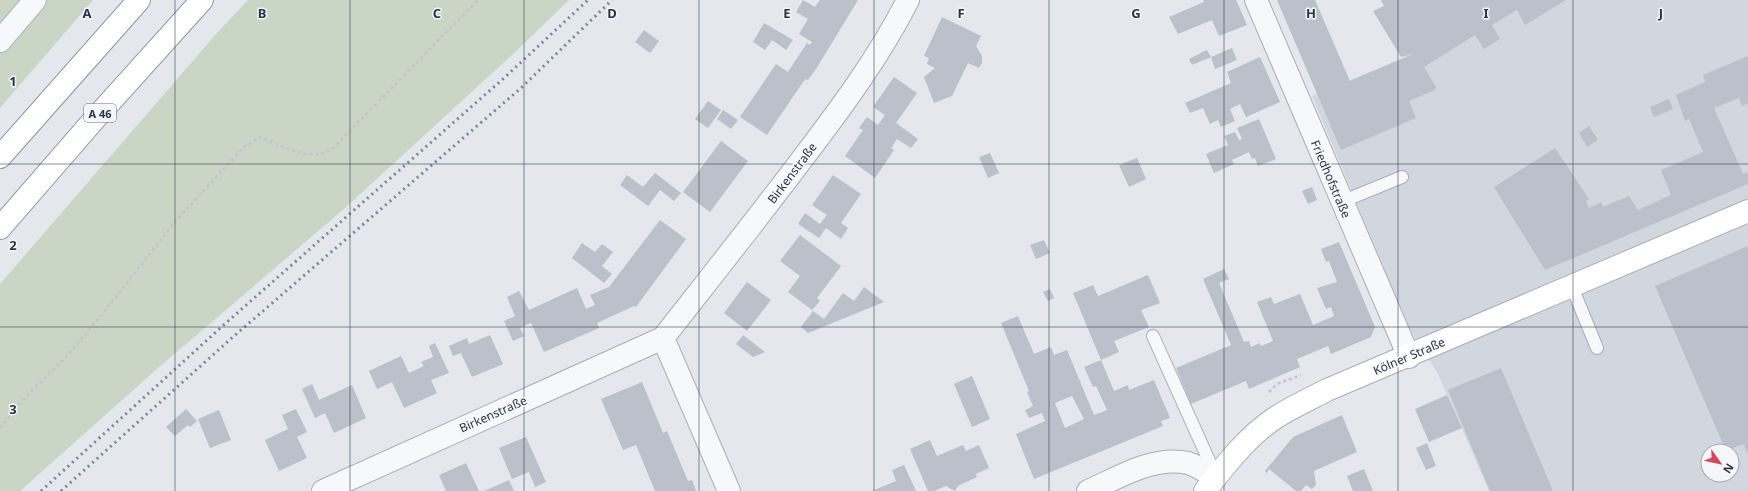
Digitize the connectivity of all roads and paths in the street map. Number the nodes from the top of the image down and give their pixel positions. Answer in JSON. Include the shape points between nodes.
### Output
{"nodes":[{"id":1,"x":35,"y":0,"type":"edge"},
{"id":2,"x":139,"y":0,"type":"edge"},
{"id":3,"x":202,"y":0,"type":"edge"},
{"id":4,"x":478,"y":0,"type":"edge"},
{"id":5,"x":908,"y":0,"type":"edge"},
{"id":6,"x":1256,"y":0,"type":"edge"},
{"id":7,"x":0,"y":41,"type":"edge"},
{"id":8,"x":0,"y":157,"type":"edge"},
{"id":9,"x":1402,"y":177,"type":"dead end"},
{"id":10,"x":1341,"y":202,"type":"junction"},
{"id":11,"x":1748,"y":211,"type":"edge"},
{"id":12,"x":0,"y":228,"type":"edge"},
{"id":13,"x":1572,"y":287,"type":"junction"},
{"id":14,"x":1153,"y":336,"type":"dead end"},
{"id":15,"x":663,"y":338,"type":"junction"},
{"id":16,"x":1597,"y":348,"type":"dead end"},
{"id":17,"x":1409,"y":357,"type":"junction"},
{"id":18,"x":0,"y":428,"type":"edge"},
{"id":19,"x":1210,"y":484,"type":"edge"},
{"id":20,"x":323,"y":491,"type":"edge"},
{"id":21,"x":729,"y":491,"type":"edge"},
{"id":22,"x":1088,"y":491,"type":"edge"}],
"edges":[{"from":1,"to":7,"type":"street"},
{"from":2,"to":8,"type":"main road"},
{"from":3,"to":12,"type":"main road","number":"A 46"},
{"from":4,"to":18,"type":"path","via":[[331,150],[324,154],[299,152],[259,137],[243,148],[174,223],[67,356],[19,404]]},
{"from":5,"to":15,"type":"street","name":"Birkenstraße","via":[[876,58],[844,104]]},
{"from":6,"to":10,"type":"street","name":"Friedhofstraße"},
{"from":9,"to":10,"type":"lane"},
{"from":10,"to":17,"type":"street","name":"Friedhofstraße"},
{"from":11,"to":13,"type":"main road","name":"Kölner Straße"},
{"from":13,"to":16,"type":"lane"},
{"from":13,"to":17,"type":"main road","name":"Kölner Straße"},
{"from":14,"to":19,"type":"lane"},
{"from":15,"to":20,"type":"street","name":"Birkenstraße"},
{"from":15,"to":21,"type":"street"},
{"from":17,"to":19,"type":"main road","name":"Kölner Straße","via":[[1327,390],[1276,418],[1244,444]]},
{"from":19,"to":22,"type":"street","via":[[1189,463],[1171,461],[1154,463]]}]}
